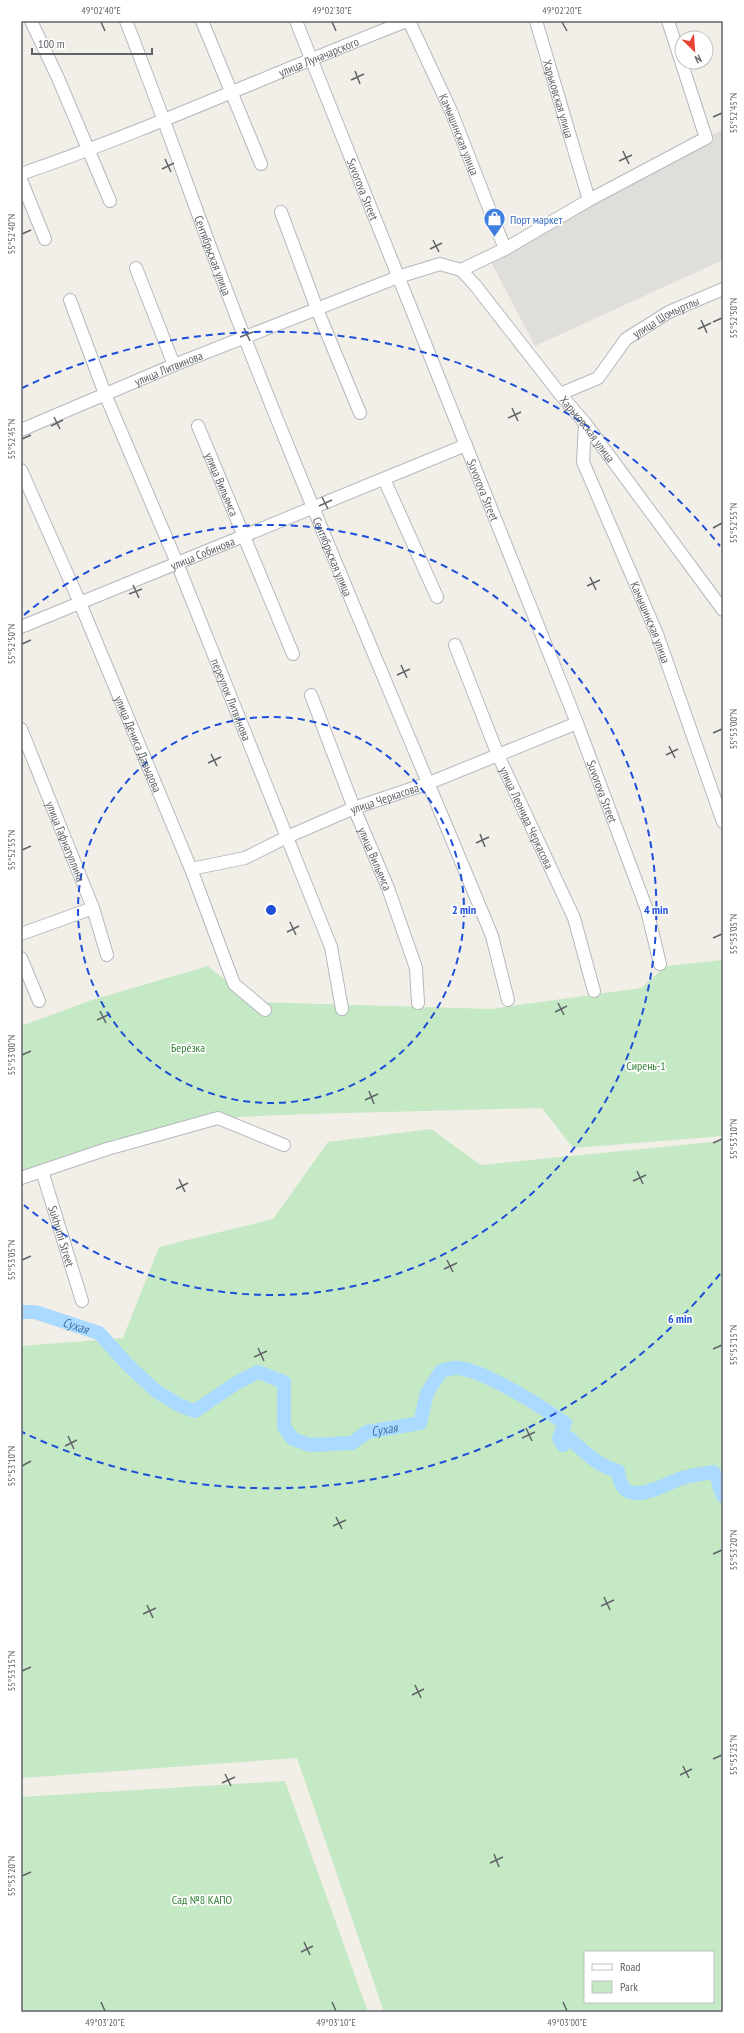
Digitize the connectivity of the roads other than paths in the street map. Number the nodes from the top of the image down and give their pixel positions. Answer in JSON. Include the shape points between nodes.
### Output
{"nodes":[{"id":1,"x":31,"y":21,"type":"edge"},
{"id":2,"x":126,"y":21,"type":"edge"},
{"id":3,"x":202,"y":21,"type":"edge"},
{"id":4,"x":296,"y":21,"type":"edge"},
{"id":5,"x":408,"y":21,"type":"edge"},
{"id":6,"x":536,"y":21,"type":"edge"},
{"id":7,"x":668,"y":21,"type":"edge"},
{"id":8,"x":312,"y":58,"type":"junction"},
{"id":9,"x":231,"y":92,"type":"junction"},
{"id":10,"x":166,"y":121,"type":"junction"},
{"id":11,"x":90,"y":150,"type":"junction"},
{"id":12,"x":261,"y":164,"type":"dead end"},
{"id":13,"x":21,"y":174,"type":"edge"},
{"id":14,"x":21,"y":180,"type":"edge"},
{"id":15,"x":589,"y":200,"type":"junction"},
{"id":16,"x":110,"y":201,"type":"dead end"},
{"id":17,"x":281,"y":212,"type":"dead end"},
{"id":18,"x":45,"y":239,"type":"dead end"},
{"id":19,"x":505,"y":248,"type":"junction"},
{"id":20,"x":136,"y":268,"type":"dead end"},
{"id":21,"x":461,"y":270,"type":"junction"},
{"id":22,"x":398,"y":277,"type":"junction"},
{"id":23,"x":723,"y":289,"type":"edge"},
{"id":24,"x":70,"y":300,"type":"dead end"},
{"id":25,"x":317,"y":309,"type":"junction"},
{"id":26,"x":244,"y":338,"type":"junction"},
{"id":27,"x":174,"y":365,"type":"junction"},
{"id":28,"x":105,"y":394,"type":"junction"},
{"id":29,"x":560,"y":394,"type":"junction"},
{"id":30,"x":360,"y":413,"type":"dead end"},
{"id":31,"x":586,"y":423,"type":"junction"},
{"id":32,"x":198,"y":426,"type":"dead end"},
{"id":33,"x":21,"y":430,"type":"edge"},
{"id":34,"x":466,"y":446,"type":"junction"},
{"id":35,"x":21,"y":470,"type":"edge"},
{"id":36,"x":384,"y":479,"type":"junction"},
{"id":37,"x":312,"y":508,"type":"junction"},
{"id":38,"x":243,"y":536,"type":"junction"},
{"id":39,"x":177,"y":563,"type":"junction"},
{"id":40,"x":437,"y":598,"type":"dead end"},
{"id":41,"x":80,"y":603,"type":"junction"},
{"id":42,"x":723,"y":610,"type":"edge"},
{"id":43,"x":21,"y":627,"type":"edge"},
{"id":44,"x":455,"y":645,"type":"dead end"},
{"id":45,"x":293,"y":654,"type":"dead end"},
{"id":46,"x":312,"y":695,"type":"dead end"},
{"id":47,"x":577,"y":722,"type":"junction"},
{"id":48,"x":21,"y":729,"type":"edge"},
{"id":49,"x":498,"y":755,"type":"junction"},
{"id":50,"x":429,"y":784,"type":"junction"},
{"id":51,"x":354,"y":808,"type":"junction"},
{"id":52,"x":723,"y":822,"type":"edge"},
{"id":53,"x":287,"y":837,"type":"junction"},
{"id":54,"x":191,"y":869,"type":"junction"},
{"id":55,"x":93,"y":908,"type":"junction"},
{"id":56,"x":21,"y":934,"type":"edge"},
{"id":57,"x":108,"y":955,"type":"dead end"},
{"id":58,"x":21,"y":958,"type":"edge"},
{"id":59,"x":660,"y":964,"type":"dead end"},
{"id":60,"x":594,"y":991,"type":"dead end"},
{"id":61,"x":508,"y":1000,"type":"dead end"},
{"id":62,"x":38,"y":1001,"type":"dead end"},
{"id":63,"x":418,"y":1003,"type":"dead end"},
{"id":64,"x":342,"y":1009,"type":"dead end"},
{"id":65,"x":265,"y":1010,"type":"dead end"},
{"id":66,"x":284,"y":1145,"type":"dead end"},
{"id":67,"x":42,"y":1171,"type":"junction"},
{"id":68,"x":21,"y":1178,"type":"edge"},
{"id":69,"x":82,"y":1301,"type":"dead end"}],
"edges":[{"from":1,"to":11,"type":"street"},
{"from":2,"to":10,"type":"street","name":"Сентябрьская улица"},
{"from":3,"to":9,"type":"street"},
{"from":4,"to":8,"type":"street","name":"Suvorova Street"},
{"from":5,"to":8,"type":"street","name":"улица Луначарского"},
{"from":5,"to":19,"type":"street","name":"Камышинская улица","via":[[451,111]]},
{"from":6,"to":15,"type":"street","name":"Харьковская улица"},
{"from":7,"to":15,"type":"street","via":[[706,138]]},
{"from":8,"to":9,"type":"street","name":"улица Луначарского"},
{"from":8,"to":22,"type":"street","name":"Suvorova Street"},
{"from":9,"to":10,"type":"street","name":"улица Луначарского"},
{"from":9,"to":12,"type":"street"},
{"from":10,"to":11,"type":"street","name":"улица Луначарского"},
{"from":10,"to":26,"type":"street","name":"Сентябрьская улица"},
{"from":11,"to":13,"type":"street","name":"улица Луначарского"},
{"from":11,"to":16,"type":"street"},
{"from":14,"to":18,"type":"street"},
{"from":15,"to":19,"type":"street"},
{"from":17,"to":25,"type":"street"},
{"from":19,"to":21,"type":"street"},
{"from":20,"to":27,"type":"street"},
{"from":21,"to":22,"type":"street","name":"улица Литвинова","via":[[440,264]]},
{"from":21,"to":29,"type":"street","name":"Харьковская улица"},
{"from":22,"to":25,"type":"street","name":"улица Литвинова"},
{"from":22,"to":34,"type":"street","name":"Suvorova Street"},
{"from":23,"to":29,"type":"street","name":"улица Шомыртлы","via":[[669,312],[626,339],[598,378]]},
{"from":24,"to":28,"type":"street","name":"переулок Литвинова"},
{"from":25,"to":26,"type":"street","name":"улица Литвинова"},
{"from":25,"to":30,"type":"street"},
{"from":26,"to":27,"type":"street","name":"улица Литвинова"},
{"from":26,"to":37,"type":"street","name":"Сентябрьская улица"},
{"from":27,"to":28,"type":"street","name":"улица Литвинова"},
{"from":28,"to":33,"type":"street","name":"улица Литвинова"},
{"from":28,"to":39,"type":"street","name":"переулок Литвинова"},
{"from":29,"to":31,"type":"street","name":"Харьковская улица"},
{"from":31,"to":42,"type":"street","name":"Харьковская улица"},
{"from":31,"to":52,"type":"street","name":"Камышинская улица","via":[[584,462],[657,634]]},
{"from":32,"to":38,"type":"street","name":"улица Вильямса"},
{"from":34,"to":36,"type":"street","name":"улица Собинова"},
{"from":34,"to":47,"type":"street","name":"Suvorova Street"},
{"from":35,"to":41,"type":"street","name":"улица Дениса Давыдова"},
{"from":36,"to":37,"type":"street","name":"улица Собинова"},
{"from":36,"to":40,"type":"street"},
{"from":37,"to":38,"type":"street","name":"улица Собинова"},
{"from":37,"to":50,"type":"street","name":"Сентябрьская улица"},
{"from":38,"to":39,"type":"street","name":"улица Собинова"},
{"from":38,"to":45,"type":"street","name":"улица Вильямса"},
{"from":39,"to":41,"type":"street","name":"улица Собинова"},
{"from":39,"to":53,"type":"street","name":"переулок Литвинова"},
{"from":41,"to":43,"type":"street","name":"улица Собинова"},
{"from":41,"to":54,"type":"street","name":"улица Дениса Давыдова"},
{"from":44,"to":49,"type":"street","name":"улица Леонида Черкасова"},
{"from":46,"to":51,"type":"street","name":"улица Вильямса"},
{"from":47,"to":49,"type":"street","name":"улица Черкасова"},
{"from":47,"to":59,"type":"street","name":"Suvorova Street","via":[[647,910]]},
{"from":48,"to":55,"type":"street","name":"улица Гафиатуллина"},
{"from":49,"to":50,"type":"street","name":"улица Черкасова"},
{"from":49,"to":60,"type":"street","name":"улица Леонида Черкасова","via":[[574,918]]},
{"from":50,"to":51,"type":"street","name":"улица Черкасова"},
{"from":50,"to":61,"type":"street","name":"Сентябрьская улица","via":[[492,936]]},
{"from":51,"to":53,"type":"street","name":"улица Черкасова"},
{"from":51,"to":63,"type":"street","name":"улица Вильямса","via":[[388,888],[416,968]]},
{"from":53,"to":54,"type":"street","name":"улица Черкасова","via":[[245,858]]},
{"from":53,"to":64,"type":"street","name":"переулок Литвинова","via":[[331,947]]},
{"from":54,"to":65,"type":"street","name":"улица Дениса Давыдова","via":[[234,984]]},
{"from":55,"to":56,"type":"street"},
{"from":55,"to":57,"type":"street","name":"улица Гафиатуллина"},
{"from":58,"to":62,"type":"street"},
{"from":66,"to":67,"type":"street","via":[[218,1118],[107,1149]]},
{"from":67,"to":68,"type":"street"},
{"from":67,"to":69,"type":"street","name":"Sukhumi Street"}]}
